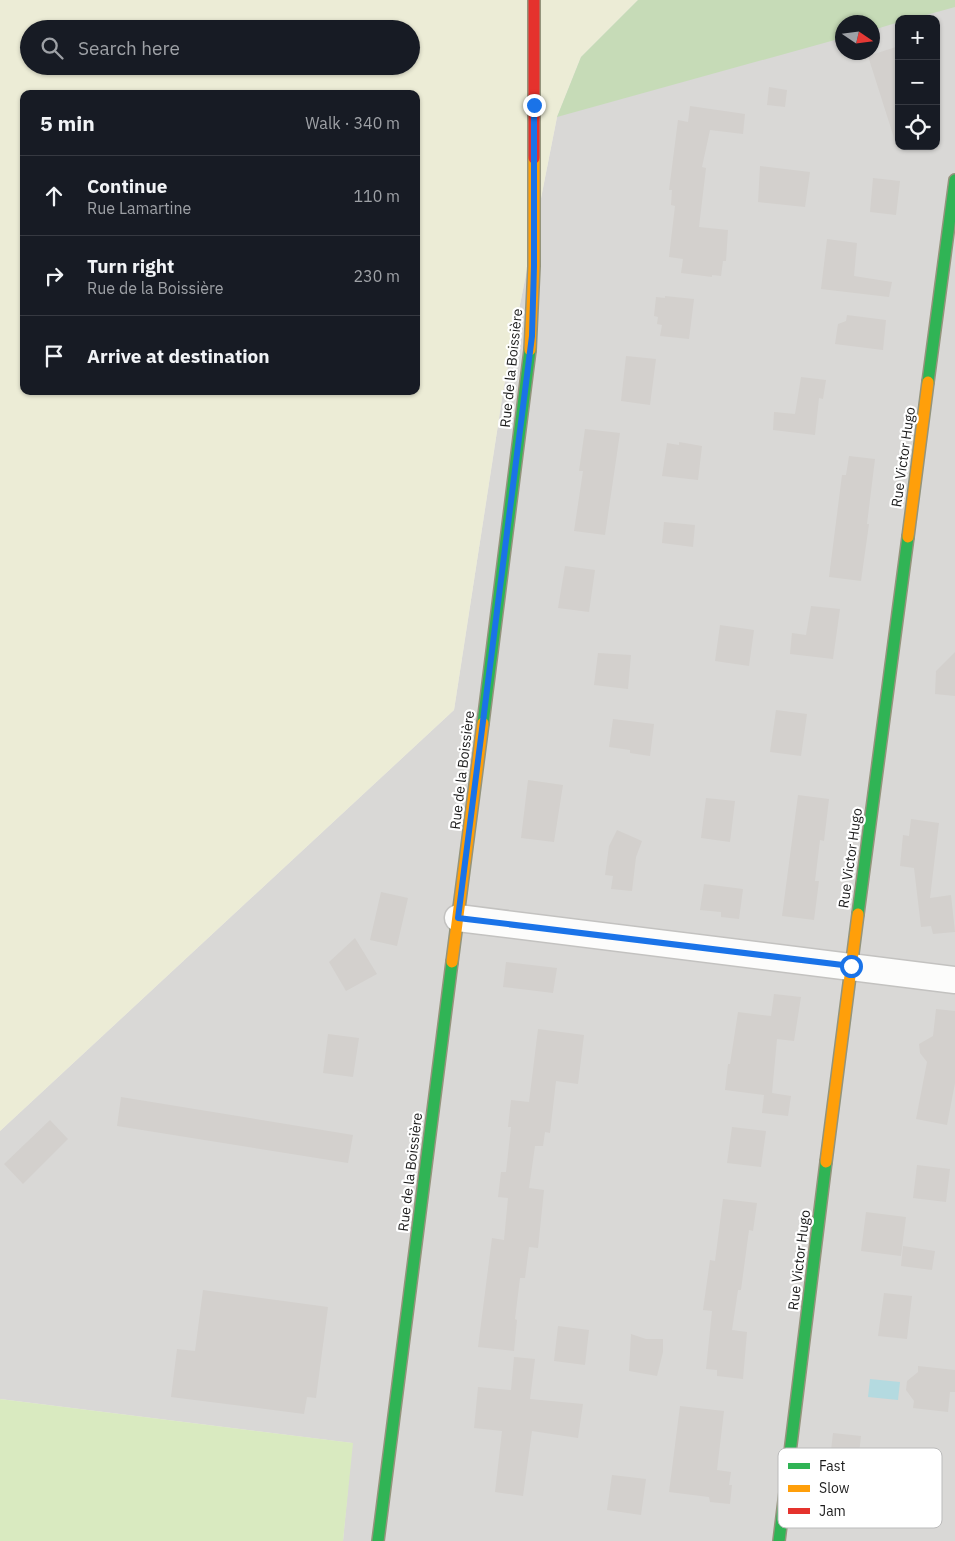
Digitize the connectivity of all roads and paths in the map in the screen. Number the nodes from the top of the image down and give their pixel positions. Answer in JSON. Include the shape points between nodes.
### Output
{"nodes":[{"id":1,"x":534,"y":0,"type":"edge"},
{"id":2,"x":955,"y":180,"type":"edge"},
{"id":3,"x":953,"y":212,"type":"edge"},
{"id":4,"x":458,"y":918,"type":"junction"},
{"id":5,"x":851,"y":966,"type":"junction"},
{"id":6,"x":955,"y":980,"type":"edge"},
{"id":7,"x":791,"y":1448,"type":"edge"},
{"id":8,"x":782,"y":1528,"type":"edge"},
{"id":9,"x":378,"y":1541,"type":"edge"},
{"id":10,"x":780,"y":1541,"type":"edge"}],
"edges":[{"from":1,"to":4,"type":"main road","name":"Rue de la Boissière","via":[[532,336]]},
{"from":2,"to":3,"type":"main road","name":"Rue Victor Hugo"},
{"from":3,"to":5,"type":"main road","name":"Rue Victor Hugo"},
{"from":4,"to":5,"type":"street"},
{"from":4,"to":9,"type":"main road","name":"Rue de la Boissière"},
{"from":5,"to":6,"type":"street"},
{"from":5,"to":7,"type":"main road","name":"Rue Victor Hugo"},
{"from":8,"to":10,"type":"main road","name":"Rue Victor Hugo"}]}
